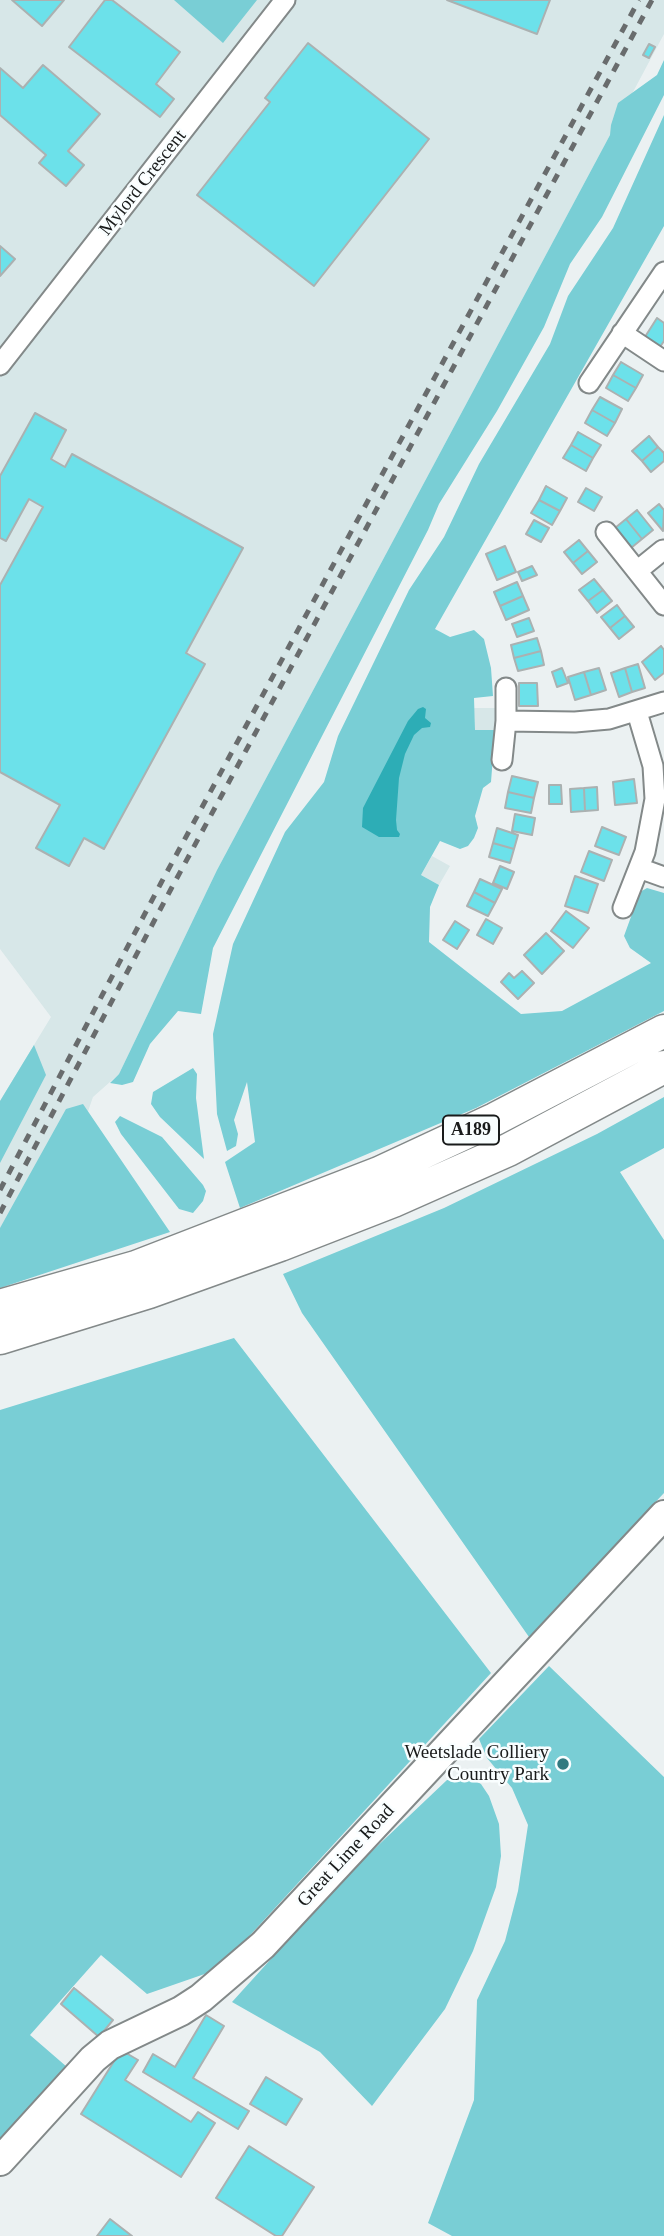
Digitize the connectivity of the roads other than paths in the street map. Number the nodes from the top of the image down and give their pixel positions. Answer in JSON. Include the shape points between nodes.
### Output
{"nodes":[{"id":1,"x":285,"y":0,"type":"edge"},
{"id":2,"x":664,"y":272,"type":"edge"},
{"id":3,"x":622,"y":333,"type":"junction"},
{"id":4,"x":664,"y":361,"type":"edge"},
{"id":5,"x":0,"y":365,"type":"edge"},
{"id":6,"x":589,"y":383,"type":"dead end"},
{"id":7,"x":606,"y":532,"type":"dead end"},
{"id":8,"x":663,"y":550,"type":"edge"},
{"id":9,"x":637,"y":571,"type":"junction"},
{"id":10,"x":664,"y":605,"type":"edge"},
{"id":11,"x":506,"y":688,"type":"dead end"},
{"id":12,"x":664,"y":702,"type":"edge"},
{"id":13,"x":637,"y":712,"type":"junction"},
{"id":14,"x":506,"y":721,"type":"junction"},
{"id":15,"x":502,"y":760,"type":"dead end"},
{"id":16,"x":639,"y":868,"type":"junction"},
{"id":17,"x":664,"y":877,"type":"edge"},
{"id":18,"x":624,"y":908,"type":"dead end"},
{"id":19,"x":664,"y":1031,"type":"edge"},
{"id":20,"x":664,"y":1067,"type":"edge"},
{"id":21,"x":143,"y":1280,"type":"junction"},
{"id":22,"x":0,"y":1306,"type":"edge"},
{"id":23,"x":0,"y":1338,"type":"edge"},
{"id":24,"x":664,"y":1515,"type":"edge"},
{"id":25,"x":0,"y":2161,"type":"edge"}],
"edges":[{"from":1,"to":5,"type":"street","name":"Mylord Crescent"},
{"from":2,"to":3,"type":"street"},
{"from":3,"to":4,"type":"street"},
{"from":3,"to":6,"type":"street"},
{"from":7,"to":9,"type":"street"},
{"from":8,"to":9,"type":"street"},
{"from":9,"to":10,"type":"street"},
{"from":11,"to":14,"type":"street"},
{"from":12,"to":13,"type":"street"},
{"from":13,"to":14,"type":"street","via":[[583,722]]},
{"from":13,"to":16,"type":"street","via":[[655,785],[650,832]]},
{"from":14,"to":15,"type":"street"},
{"from":16,"to":17,"type":"street"},
{"from":16,"to":18,"type":"street"},
{"from":19,"to":21,"type":"main road","number":"A189","via":[[495,1119],[379,1173],[272,1214]]},
{"from":20,"to":21,"type":"main road","number":"A189","via":[[508,1150],[393,1201],[280,1245]]},
{"from":21,"to":22,"type":"main road","number":"A189"},
{"from":21,"to":23,"type":"main road","number":"A189"},
{"from":24,"to":25,"type":"main road","name":"Great Lime Road","via":[[263,1945],[201,1998],[110,2045]]}]}
